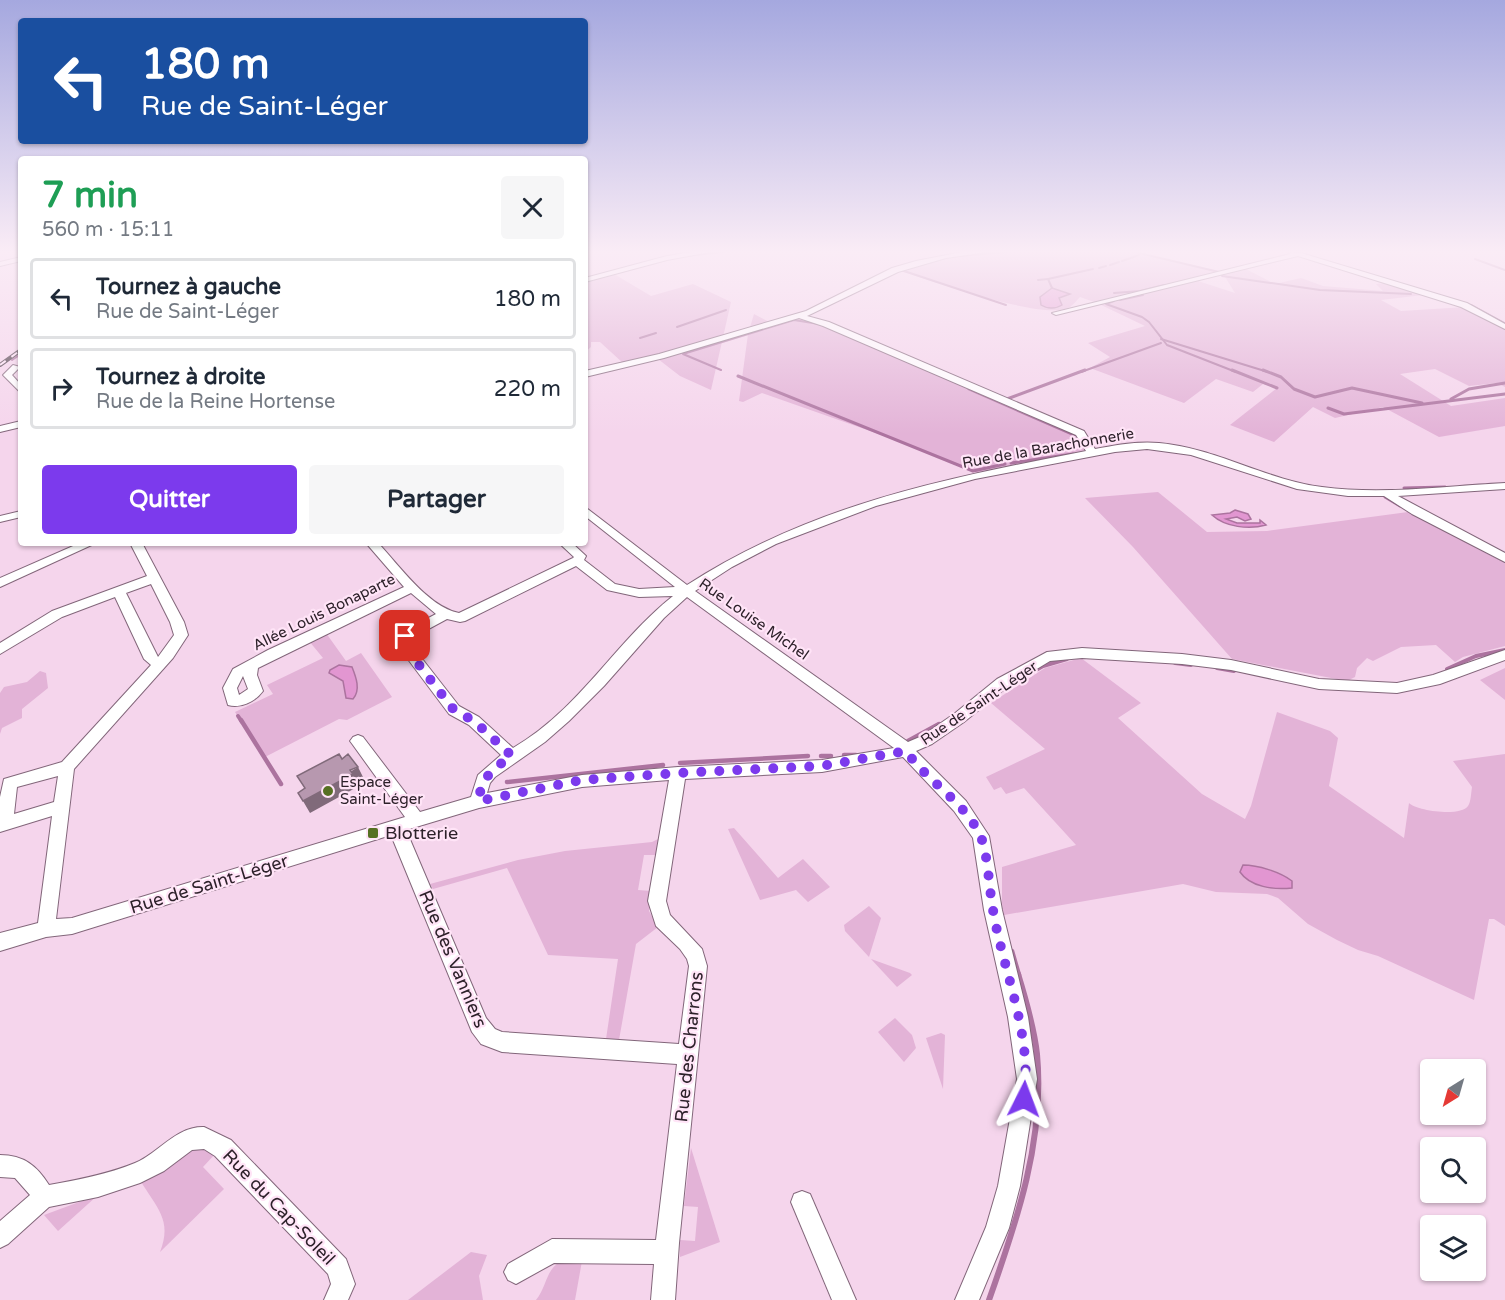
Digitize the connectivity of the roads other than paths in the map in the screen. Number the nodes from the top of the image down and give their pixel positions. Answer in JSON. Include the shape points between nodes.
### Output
{"nodes":[{"id":1,"x":807,"y":313,"type":"edge"},
{"id":2,"x":1478,"y":313,"type":"edge"},
{"id":3,"x":799,"y":316,"type":"junction"},
{"id":4,"x":1505,"y":327,"type":"edge"},
{"id":5,"x":16,"y":367,"type":"dead end"},
{"id":6,"x":588,"y":373,"type":"edge"},
{"id":7,"x":18,"y":387,"type":"edge"},
{"id":8,"x":18,"y":425,"type":"edge"},
{"id":9,"x":0,"y":429,"type":"edge"},
{"id":10,"x":1092,"y":452,"type":"junction"},
{"id":11,"x":1505,"y":486,"type":"edge"},
{"id":12,"x":1384,"y":492,"type":"junction"},
{"id":13,"x":588,"y":512,"type":"edge"},
{"id":14,"x":18,"y":515,"type":"edge"},
{"id":15,"x":0,"y":519,"type":"edge"},
{"id":16,"x":83,"y":546,"type":"edge"},
{"id":17,"x":138,"y":546,"type":"edge"},
{"id":18,"x":375,"y":546,"type":"edge"},
{"id":19,"x":568,"y":546,"type":"edge"},
{"id":20,"x":1505,"y":558,"type":"edge"},
{"id":21,"x":577,"y":561,"type":"junction"},
{"id":22,"x":154,"y":578,"type":"junction"},
{"id":23,"x":0,"y":583,"type":"edge"},
{"id":24,"x":412,"y":588,"type":"junction"},
{"id":25,"x":119,"y":591,"type":"junction"},
{"id":26,"x":687,"y":591,"type":"junction"},
{"id":27,"x":445,"y":615,"type":"junction"},
{"id":28,"x":0,"y":649,"type":"edge"},
{"id":29,"x":1505,"y":655,"type":"edge"},
{"id":30,"x":160,"y":664,"type":"junction"},
{"id":31,"x":251,"y":666,"type":"dead end"},
{"id":32,"x":358,"y":741,"type":"dead end"},
{"id":33,"x":906,"y":751,"type":"junction"},
{"id":34,"x":512,"y":756,"type":"junction"},
{"id":35,"x":67,"y":766,"type":"junction"},
{"id":36,"x":678,"y":773,"type":"junction"},
{"id":37,"x":479,"y":801,"type":"junction"},
{"id":38,"x":61,"y":807,"type":"junction"},
{"id":39,"x":416,"y":819,"type":"junction"},
{"id":40,"x":2,"y":824,"type":"edge"},
{"id":41,"x":396,"y":826,"type":"junction"},
{"id":42,"x":46,"y":929,"type":"junction"},
{"id":43,"x":0,"y":942,"type":"edge"},
{"id":44,"x":689,"y":1055,"type":"junction"},
{"id":45,"x":0,"y":1166,"type":"edge"},
{"id":46,"x":44,"y":1197,"type":"junction"},
{"id":47,"x":802,"y":1202,"type":"dead end"},
{"id":48,"x":0,"y":1236,"type":"edge"},
{"id":49,"x":666,"y":1252,"type":"junction"},
{"id":50,"x":516,"y":1272,"type":"dead end"},
{"id":51,"x":336,"y":1300,"type":"edge"},
{"id":52,"x":663,"y":1300,"type":"edge"},
{"id":53,"x":844,"y":1300,"type":"edge"},
{"id":54,"x":967,"y":1300,"type":"edge"}],
"edges":[{"from":1,"to":3,"type":"street"},
{"from":2,"to":4,"type":"street"},
{"from":3,"to":6,"type":"street"},
{"from":3,"to":10,"type":"street","via":[[1080,433]]},
{"from":5,"to":7,"type":"street","via":[[7,375]]},
{"from":8,"to":9,"type":"street"},
{"from":10,"to":12,"type":"street","name":"Rue de la Barachonnerie","via":[[1133,446],[1176,448],[1297,486]]},
{"from":10,"to":26,"type":"street","name":"Rue de la Barachonnerie","via":[[957,479],[840,515],[752,553]]},
{"from":11,"to":12,"type":"street","name":"Rue de la Barachonnerie"},
{"from":12,"to":20,"type":"street"},
{"from":13,"to":26,"type":"street","name":"Rue Louise Michel"},
{"from":14,"to":15,"type":"street"},
{"from":16,"to":23,"type":"street"},
{"from":17,"to":22,"type":"street"},
{"from":18,"to":24,"type":"street"},
{"from":19,"to":21,"type":"street","via":[[580,556]]},
{"from":21,"to":26,"type":"street","via":[[611,587],[639,593]]},
{"from":21,"to":27,"type":"street","via":[[460,618]]},
{"from":22,"to":25,"type":"street"},
{"from":22,"to":30,"type":"street","via":[[181,632]]},
{"from":24,"to":27,"type":"street"},
{"from":24,"to":31,"type":"street","name":"Allée Louis Bonaparte","via":[[273,652]]},
{"from":25,"to":28,"type":"street","via":[[50,618]]},
{"from":25,"to":30,"type":"street","via":[[151,659]]},
{"from":26,"to":33,"type":"street","name":"Rue Louise Michel"},
{"from":26,"to":34,"type":"street","name":"Rue de la Barachonnerie","via":[[588,694],[540,738]]},
{"from":27,"to":34,"type":"street","via":[[405,636],[402,642],[454,710],[474,721]]},
{"from":29,"to":33,"type":"street","name":"Rue de Saint-Léger","via":[[1435,680],[1397,688],[1319,684],[1182,659],[1082,653],[1047,657],[1002,683],[959,718]]},
{"from":30,"to":35,"type":"street"},
{"from":32,"to":39,"type":"street"},
{"from":33,"to":36,"type":"street","name":"Rue de Saint-Léger","via":[[822,766]]},
{"from":33,"to":54,"type":"street","name":"Rue Louise Michel","via":[[960,806],[981,836],[1027,1079],[1009,1186]]},
{"from":34,"to":37,"type":"street","name":"Rue de la Barachonnerie","via":[[485,778]]},
{"from":35,"to":38,"type":"street"},
{"from":35,"to":40,"type":"street","via":[[10,783]]},
{"from":36,"to":37,"type":"street","name":"Rue de Saint-Léger","via":[[582,780]]},
{"from":36,"to":44,"type":"street","name":"Rue des Charrons","via":[[657,900],[662,920],[686,943],[698,966]]},
{"from":37,"to":39,"type":"street","name":"Rue de Saint-Léger"},
{"from":38,"to":40,"type":"street"},
{"from":38,"to":42,"type":"street"},
{"from":39,"to":41,"type":"street","name":"Rue de Saint-Léger"},
{"from":41,"to":42,"type":"street","name":"Rue de Saint-Léger","via":[[72,926]]},
{"from":41,"to":44,"type":"street","name":"Rue des Vanniers","via":[[479,1024],[488,1037],[502,1042]]},
{"from":42,"to":43,"type":"street","name":"Rue de Saint-Léger"},
{"from":44,"to":49,"type":"street","name":"Rue des Charrons"},
{"from":45,"to":46,"type":"street","via":[[20,1167]]},
{"from":46,"to":48,"type":"street"},
{"from":46,"to":51,"type":"street","name":"Rue du Cap-Soleil","via":[[134,1174],[164,1159],[186,1141],[199,1137],[210,1140],[223,1148],[338,1267],[343,1284]]},
{"from":47,"to":53,"type":"street"},
{"from":49,"to":50,"type":"street","via":[[552,1251]]},
{"from":49,"to":52,"type":"street","name":"Rue des Charrons"}]}
